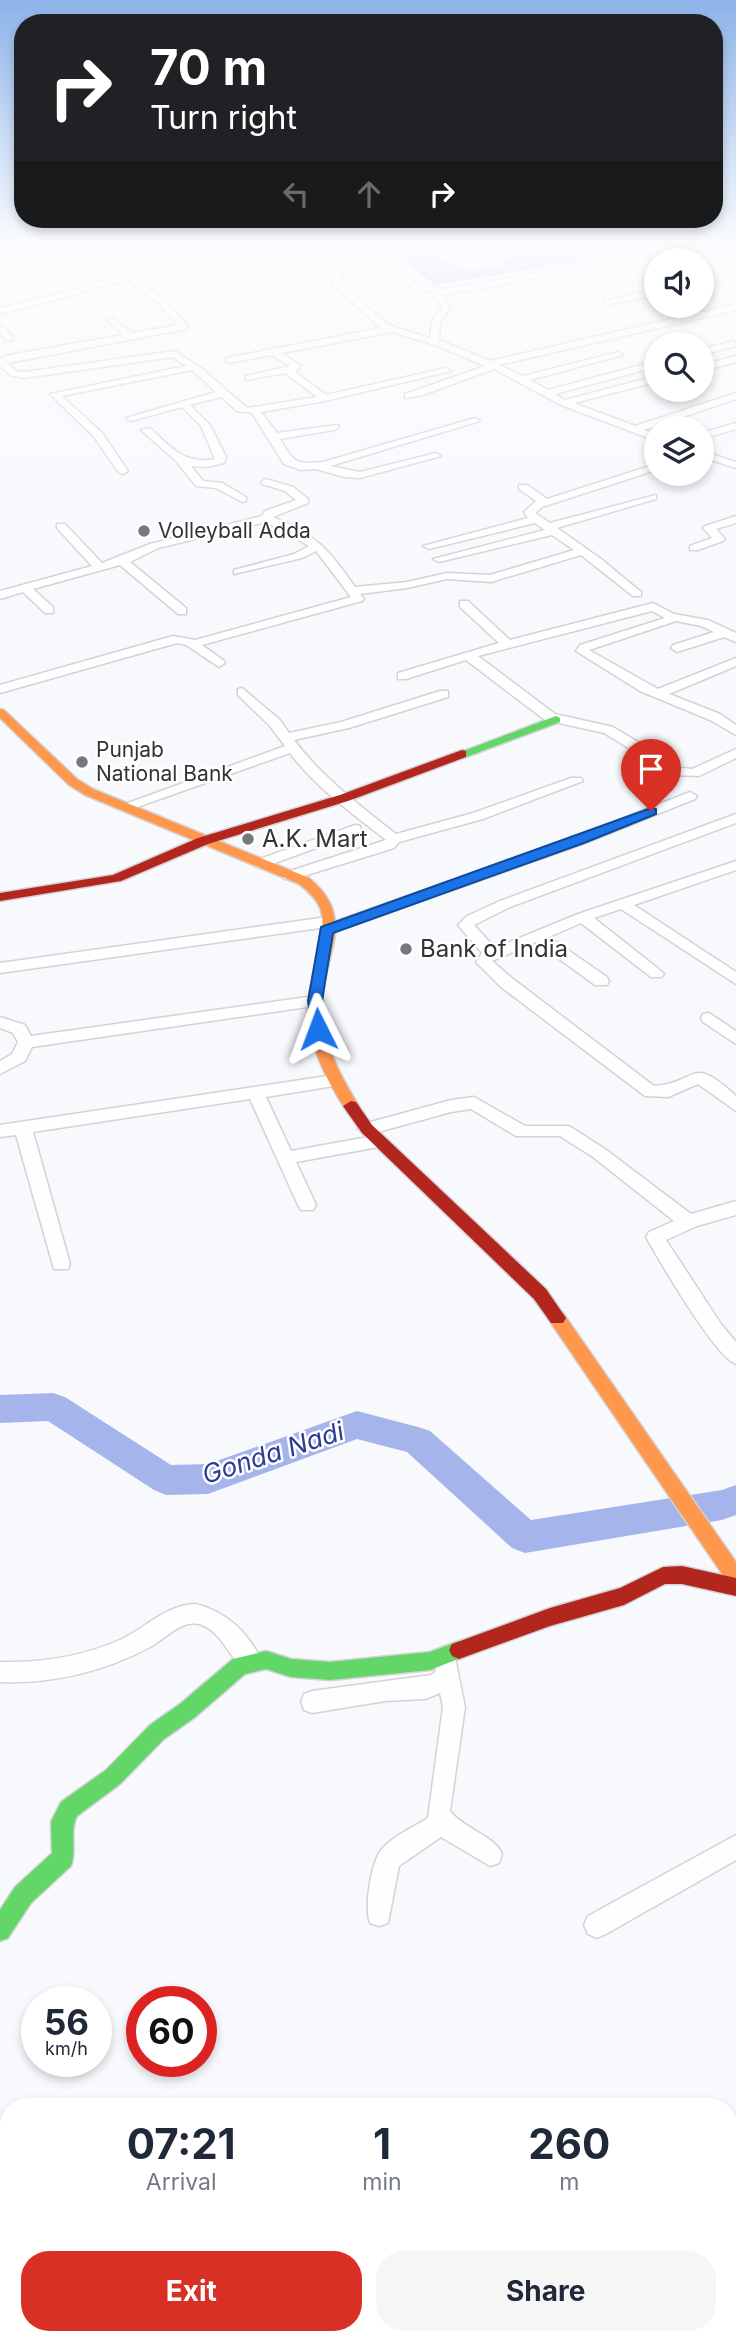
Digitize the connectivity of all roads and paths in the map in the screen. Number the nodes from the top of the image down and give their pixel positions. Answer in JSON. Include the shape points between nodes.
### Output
{"nodes":[{"id":1,"x":159,"y":357,"type":"edge"},
{"id":2,"x":178,"y":357,"type":"edge"},
{"id":3,"x":242,"y":357,"type":"edge"},
{"id":4,"x":283,"y":357,"type":"edge"},
{"id":5,"x":473,"y":357,"type":"edge"},
{"id":6,"x":524,"y":357,"type":"edge"},
{"id":7,"x":608,"y":357,"type":"edge"},
{"id":8,"x":736,"y":359,"type":"edge"},
{"id":9,"x":229,"y":360,"type":"dead end"},
{"id":10,"x":1,"y":363,"type":"edge"},
{"id":11,"x":492,"y":365,"type":"junction"},
{"id":12,"x":714,"y":365,"type":"edge"},
{"id":13,"x":194,"y":367,"type":"junction"},
{"id":14,"x":644,"y":367,"type":"edge"},
{"id":15,"x":292,"y":369,"type":"junction"},
{"id":16,"x":236,"y":370,"type":"dead end"},
{"id":17,"x":446,"y":371,"type":"dead end"},
{"id":18,"x":249,"y":378,"type":"junction"},
{"id":19,"x":522,"y":379,"type":"junction"},
{"id":20,"x":644,"y":382,"type":"edge"},
{"id":21,"x":45,"y":384,"type":"junction"},
{"id":22,"x":266,"y":389,"type":"dead end"},
{"id":23,"x":223,"y":393,"type":"junction"},
{"id":24,"x":546,"y":393,"type":"junction"},
{"id":25,"x":408,"y":396,"type":"dead end"},
{"id":26,"x":736,"y":396,"type":"edge"},
{"id":27,"x":326,"y":398,"type":"junction"},
{"id":28,"x":564,"y":403,"type":"junction"},
{"id":29,"x":185,"y":405,"type":"junction"},
{"id":30,"x":255,"y":410,"type":"junction"},
{"id":31,"x":131,"y":418,"type":"dead end"},
{"id":32,"x":475,"y":421,"type":"dead end"},
{"id":33,"x":736,"y":426,"type":"edge"},
{"id":34,"x":334,"y":427,"type":"dead end"},
{"id":35,"x":146,"y":430,"type":"dead end"},
{"id":36,"x":634,"y":430,"type":"junction"},
{"id":37,"x":714,"y":432,"type":"edge"},
{"id":38,"x":644,"y":434,"type":"edge"},
{"id":39,"x":274,"y":437,"type":"junction"},
{"id":40,"x":436,"y":456,"type":"dead end"},
{"id":41,"x":714,"y":458,"type":"edge"},
{"id":42,"x":181,"y":461,"type":"junction"},
{"id":43,"x":736,"y":465,"type":"edge"},
{"id":44,"x":318,"y":466,"type":"junction"},
{"id":45,"x":644,"y":468,"type":"edge"},
{"id":46,"x":123,"y":471,"type":"dead end"},
{"id":47,"x":266,"y":482,"type":"dead end"},
{"id":48,"x":523,"y":487,"type":"dead end"},
{"id":49,"x":652,"y":497,"type":"dead end"},
{"id":50,"x":242,"y":499,"type":"dead end"},
{"id":51,"x":543,"y":503,"type":"junction"},
{"id":52,"x":267,"y":518,"type":"junction"},
{"id":53,"x":538,"y":519,"type":"junction"},
{"id":54,"x":736,"y":519,"type":"edge"},
{"id":55,"x":61,"y":526,"type":"dead end"},
{"id":56,"x":552,"y":529,"type":"junction"},
{"id":57,"x":317,"y":545,"type":"junction"},
{"id":58,"x":429,"y":546,"type":"dead end"},
{"id":59,"x":694,"y":548,"type":"dead end"},
{"id":60,"x":583,"y":551,"type":"junction"},
{"id":61,"x":439,"y":559,"type":"dead end"},
{"id":62,"x":122,"y":561,"type":"junction"},
{"id":63,"x":99,"y":567,"type":"junction"},
{"id":64,"x":238,"y":572,"type":"dead end"},
{"id":65,"x":25,"y":588,"type":"junction"},
{"id":66,"x":351,"y":591,"type":"junction"},
{"id":67,"x":0,"y":594,"type":"edge"},
{"id":68,"x":637,"y":594,"type":"dead end"},
{"id":69,"x":464,"y":604,"type":"dead end"},
{"id":70,"x":49,"y":610,"type":"dead end"},
{"id":71,"x":182,"y":611,"type":"dead end"},
{"id":72,"x":672,"y":617,"type":"junction"},
{"id":73,"x":730,"y":635,"type":"edge"},
{"id":74,"x":192,"y":644,"type":"junction"},
{"id":75,"x":509,"y":646,"type":"junction"},
{"id":76,"x":677,"y":648,"type":"dead end"},
{"id":77,"x":468,"y":655,"type":"junction"},
{"id":78,"x":736,"y":662,"type":"edge"},
{"id":79,"x":219,"y":663,"type":"dead end"},
{"id":80,"x":402,"y":676,"type":"dead end"},
{"id":81,"x":0,"y":689,"type":"edge"},
{"id":82,"x":242,"y":692,"type":"dead end"},
{"id":83,"x":444,"y":694,"type":"dead end"},
{"id":84,"x":657,"y":694,"type":"junction"},
{"id":85,"x":0,"y":712,"type":"edge"},
{"id":86,"x":556,"y":720,"type":"junction"},
{"id":87,"x":736,"y":731,"type":"edge"},
{"id":88,"x":288,"y":743,"type":"junction"},
{"id":89,"x":736,"y":753,"type":"edge"},
{"id":90,"x":576,"y":781,"type":"dead end"},
{"id":91,"x":690,"y":796,"type":"dead end"},
{"id":92,"x":344,"y":798,"type":"junction"},
{"id":93,"x":124,"y":807,"type":"junction"},
{"id":94,"x":736,"y":818,"type":"edge"},
{"id":95,"x":355,"y":829,"type":"dead end"},
{"id":96,"x":394,"y":839,"type":"junction"},
{"id":97,"x":203,"y":841,"type":"junction"},
{"id":98,"x":259,"y":864,"type":"junction"},
{"id":99,"x":736,"y":865,"type":"edge"},
{"id":100,"x":289,"y":876,"type":"junction"},
{"id":101,"x":0,"y":897,"type":"edge"},
{"id":102,"x":623,"y":904,"type":"junction"},
{"id":103,"x":583,"y":917,"type":"junction"},
{"id":104,"x":327,"y":926,"type":"junction"},
{"id":105,"x":536,"y":935,"type":"junction"},
{"id":106,"x":492,"y":954,"type":"junction"},
{"id":107,"x":0,"y":968,"type":"edge"},
{"id":108,"x":656,"y":974,"type":"dead end"},
{"id":109,"x":736,"y":979,"type":"edge"},
{"id":110,"x":601,"y":981,"type":"dead end"},
{"id":111,"x":315,"y":1001,"type":"junction"},
{"id":112,"x":709,"y":1018,"type":"dead end"},
{"id":113,"x":0,"y":1023,"type":"edge"},
{"id":114,"x":736,"y":1039,"type":"edge"},
{"id":115,"x":26,"y":1042,"type":"junction"},
{"id":116,"x":0,"y":1068,"type":"edge"},
{"id":117,"x":334,"y":1081,"type":"junction"},
{"id":118,"x":256,"y":1093,"type":"junction"},
{"id":119,"x":736,"y":1105,"type":"edge"},
{"id":120,"x":1,"y":1128,"type":"edge"},
{"id":121,"x":23,"y":1128,"type":"junction"},
{"id":122,"x":373,"y":1135,"type":"junction"},
{"id":123,"x":285,"y":1158,"type":"junction"},
{"id":124,"x":307,"y":1205,"type":"dead end"},
{"id":125,"x":736,"y":1208,"type":"edge"},
{"id":126,"x":688,"y":1222,"type":"junction"},
{"id":127,"x":61,"y":1264,"type":"dead end"},
{"id":128,"x":736,"y":1356,"type":"edge"},
{"id":129,"x":736,"y":1577,"type":"edge"},
{"id":130,"x":736,"y":1587,"type":"edge"},
{"id":131,"x":251,"y":1662,"type":"junction"},
{"id":132,"x":446,"y":1666,"type":"junction"},
{"id":133,"x":0,"y":1672,"type":"edge"},
{"id":134,"x":312,"y":1702,"type":"dead end"},
{"id":135,"x":442,"y":1822,"type":"junction"},
{"id":136,"x":736,"y":1847,"type":"edge"},
{"id":137,"x":490,"y":1854,"type":"dead end"},
{"id":138,"x":379,"y":1914,"type":"dead end"},
{"id":139,"x":597,"y":1925,"type":"dead end"},
{"id":140,"x":0,"y":1930,"type":"edge"}],
"edges":[{"from":1,"to":21,"type":"street"},
{"from":2,"to":13,"type":"street"},
{"from":3,"to":9,"type":"street"},
{"from":4,"to":15,"type":"street","via":[[296,366]]},
{"from":5,"to":11,"type":"street"},
{"from":6,"to":11,"type":"street"},
{"from":7,"to":19,"type":"street"},
{"from":8,"to":12,"type":"street"},
{"from":10,"to":21,"type":"street","via":[[13,373]]},
{"from":11,"to":19,"type":"street"},
{"from":11,"to":25,"type":"street"},
{"from":13,"to":21,"type":"street"},
{"from":13,"to":23,"type":"street"},
{"from":14,"to":24,"type":"street"},
{"from":15,"to":18,"type":"street"},
{"from":15,"to":27,"type":"street","via":[[289,372]]},
{"from":16,"to":18,"type":"street"},
{"from":17,"to":27,"type":"street"},
{"from":18,"to":22,"type":"street"},
{"from":19,"to":24,"type":"street"},
{"from":20,"to":28,"type":"street"},
{"from":21,"to":46,"type":"street","via":[[98,435]]},
{"from":23,"to":29,"type":"street"},
{"from":23,"to":30,"type":"street","via":[[242,410]]},
{"from":24,"to":28,"type":"street"},
{"from":26,"to":36,"type":"street"},
{"from":27,"to":30,"type":"street"},
{"from":28,"to":36,"type":"street"},
{"from":29,"to":31,"type":"street"},
{"from":29,"to":42,"type":"street","via":[[205,425],[221,459],[196,465]]},
{"from":30,"to":39,"type":"street"},
{"from":32,"to":44,"type":"street"},
{"from":33,"to":37,"type":"street"},
{"from":34,"to":39,"type":"street"},
{"from":35,"to":42,"type":"street"},
{"from":36,"to":38,"type":"street"},
{"from":39,"to":44,"type":"street","via":[[290,465]]},
{"from":40,"to":44,"type":"street","via":[[360,475]]},
{"from":41,"to":43,"type":"street"},
{"from":42,"to":50,"type":"street","via":[[201,484],[218,485]]},
{"from":45,"to":51,"type":"street"},
{"from":47,"to":52,"type":"street","via":[[289,489],[304,501],[269,513]]},
{"from":48,"to":51,"type":"street"},
{"from":49,"to":56,"type":"street"},
{"from":51,"to":53,"type":"street","via":[[529,512]]},
{"from":52,"to":57,"type":"street"},
{"from":52,"to":62,"type":"street","via":[[154,546]]},
{"from":53,"to":56,"type":"street"},
{"from":53,"to":58,"type":"street"},
{"from":54,"to":59,"type":"street","via":[[709,528],[719,539]]},
{"from":55,"to":63,"type":"street"},
{"from":56,"to":60,"type":"street"},
{"from":56,"to":61,"type":"street"},
{"from":57,"to":64,"type":"street","via":[[299,556]]},
{"from":57,"to":66,"type":"street"},
{"from":60,"to":66,"type":"street","via":[[491,579],[447,576]]},
{"from":60,"to":68,"type":"street"},
{"from":62,"to":63,"type":"street"},
{"from":62,"to":71,"type":"street"},
{"from":63,"to":65,"type":"street"},
{"from":65,"to":67,"type":"street"},
{"from":65,"to":70,"type":"street"},
{"from":66,"to":74,"type":"street","via":[[356,600]]},
{"from":69,"to":75,"type":"street"},
{"from":72,"to":73,"type":"street"},
{"from":72,"to":75,"type":"street","via":[[646,608]]},
{"from":72,"to":84,"type":"street","via":[[581,649]]},
{"from":73,"to":76,"type":"street"},
{"from":74,"to":79,"type":"street"},
{"from":74,"to":81,"type":"street","via":[[177,639]]},
{"from":75,"to":77,"type":"street"},
{"from":77,"to":80,"type":"street"},
{"from":77,"to":86,"type":"street"},
{"from":78,"to":84,"type":"street"},
{"from":82,"to":88,"type":"street","via":[[275,723]]},
{"from":83,"to":88,"type":"street"},
{"from":84,"to":87,"type":"street"},
{"from":85,"to":93,"type":"main road","via":[[73,782]]},
{"from":86,"to":89,"type":"street","via":[[608,730],[678,772],[694,773]]},
{"from":86,"to":92,"type":"main road"},
{"from":88,"to":92,"type":"street"},
{"from":88,"to":93,"type":"street"},
{"from":90,"to":96,"type":"street","via":[[478,817]]},
{"from":91,"to":104,"type":"street","via":[[580,840]]},
{"from":92,"to":96,"type":"street"},
{"from":92,"to":97,"type":"main road"},
{"from":93,"to":97,"type":"main road"},
{"from":94,"to":106,"type":"street","via":[[472,919],[466,925]]},
{"from":95,"to":98,"type":"street"},
{"from":96,"to":100,"type":"street","via":[[389,845]]},
{"from":97,"to":98,"type":"main road"},
{"from":97,"to":101,"type":"main road","via":[[116,878]]},
{"from":98,"to":100,"type":"main road"},
{"from":99,"to":102,"type":"street"},
{"from":100,"to":104,"type":"main road","via":[[317,891],[329,914]]},
{"from":102,"to":103,"type":"street"},
{"from":102,"to":109,"type":"street"},
{"from":103,"to":105,"type":"street"},
{"from":103,"to":108,"type":"street"},
{"from":104,"to":107,"type":"street"},
{"from":104,"to":111,"type":"main road"},
{"from":105,"to":106,"type":"street"},
{"from":105,"to":110,"type":"street"},
{"from":106,"to":119,"type":"street","via":[[484,962],[507,983],[651,1092],[668,1091],[698,1077]]},
{"from":111,"to":115,"type":"street"},
{"from":111,"to":117,"type":"main road","via":[[318,1029]]},
{"from":112,"to":114,"type":"street"},
{"from":113,"to":115,"type":"street","via":[[19,1029]]},
{"from":115,"to":116,"type":"street","via":[[19,1057]]},
{"from":117,"to":118,"type":"street"},
{"from":117,"to":122,"type":"main road"},
{"from":118,"to":121,"type":"street"},
{"from":118,"to":123,"type":"street"},
{"from":120,"to":121,"type":"street"},
{"from":121,"to":127,"type":"street"},
{"from":122,"to":123,"type":"street"},
{"from":122,"to":126,"type":"street","via":[[451,1106],[474,1103],[522,1132],[563,1130]]},
{"from":122,"to":129,"type":"main road","via":[[540,1294]]},
{"from":123,"to":124,"type":"street"},
{"from":125,"to":126,"type":"street"},
{"from":126,"to":128,"type":"street","via":[[655,1237]]},
{"from":130,"to":132,"type":"main road","via":[[663,1576],[624,1595],[550,1617]]},
{"from":131,"to":132,"type":"main road","via":[[267,1660],[291,1668],[330,1671],[430,1661]]},
{"from":131,"to":133,"type":"street","via":[[222,1625],[187,1614],[141,1641],[105,1655],[25,1673]]},
{"from":131,"to":140,"type":"main road","via":[[157,1731],[113,1777],[69,1809],[62,1822],[63,1858],[23,1895]]},
{"from":132,"to":134,"type":"street","via":[[439,1683],[425,1688]]},
{"from":132,"to":135,"type":"street","via":[[454,1707],[438,1814]]},
{"from":135,"to":137,"type":"street"},
{"from":135,"to":138,"type":"street","via":[[390,1858]]},
{"from":136,"to":139,"type":"street"}]}
